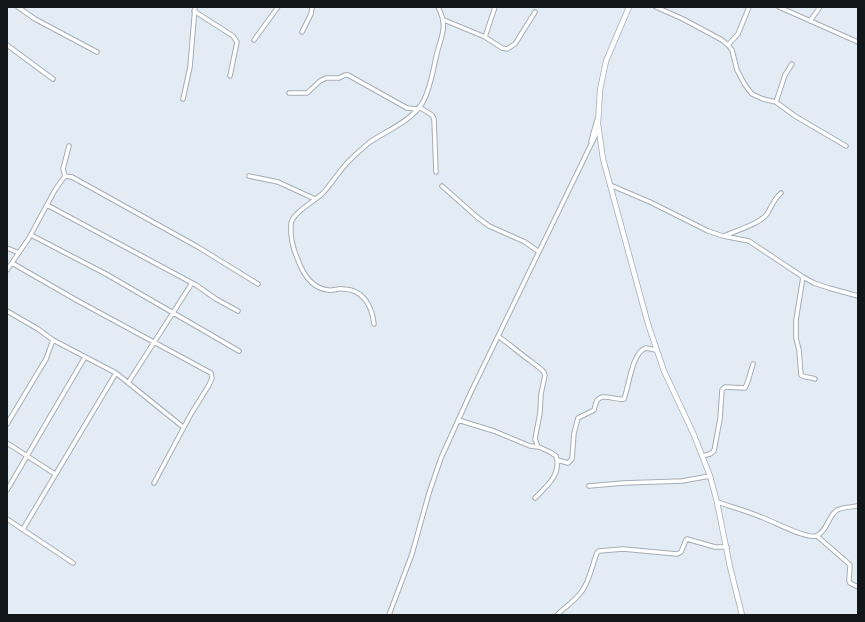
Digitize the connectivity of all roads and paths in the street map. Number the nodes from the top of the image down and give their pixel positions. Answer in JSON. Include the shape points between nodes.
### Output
{"nodes":[{"id":1,"x":18,"y":7,"type":"edge"},
{"id":2,"x":278,"y":7,"type":"edge"},
{"id":3,"x":312,"y":7,"type":"edge"},
{"id":4,"x":438,"y":7,"type":"edge"},
{"id":5,"x":495,"y":7,"type":"edge"},
{"id":6,"x":629,"y":7,"type":"edge"},
{"id":7,"x":656,"y":7,"type":"edge"},
{"id":8,"x":749,"y":7,"type":"edge"},
{"id":9,"x":779,"y":7,"type":"edge"},
{"id":10,"x":820,"y":7,"type":"edge"},
{"id":11,"x":194,"y":9,"type":"edge"},
{"id":12,"x":535,"y":12,"type":"dead end"},
{"id":13,"x":444,"y":20,"type":"junction"},
{"id":14,"x":810,"y":21,"type":"junction"},
{"id":15,"x":302,"y":32,"type":"dead end"},
{"id":16,"x":485,"y":36,"type":"junction"},
{"id":17,"x":254,"y":40,"type":"dead end"},
{"id":18,"x":858,"y":42,"type":"edge"},
{"id":19,"x":7,"y":45,"type":"edge"},
{"id":20,"x":728,"y":45,"type":"junction"},
{"id":21,"x":97,"y":52,"type":"dead end"},
{"id":22,"x":792,"y":64,"type":"dead end"},
{"id":23,"x":230,"y":76,"type":"dead end"},
{"id":24,"x":53,"y":79,"type":"dead end"},
{"id":25,"x":289,"y":93,"type":"dead end"},
{"id":26,"x":183,"y":99,"type":"dead end"},
{"id":27,"x":776,"y":102,"type":"junction"},
{"id":28,"x":418,"y":108,"type":"junction"},
{"id":29,"x":598,"y":116,"type":"junction"},
{"id":30,"x":598,"y":130,"type":"junction"},
{"id":31,"x":591,"y":144,"type":"junction"},
{"id":32,"x":69,"y":146,"type":"dead end"},
{"id":33,"x":846,"y":146,"type":"dead end"},
{"id":34,"x":436,"y":172,"type":"dead end"},
{"id":35,"x":65,"y":176,"type":"junction"},
{"id":36,"x":249,"y":176,"type":"dead end"},
{"id":37,"x":609,"y":184,"type":"junction"},
{"id":38,"x":442,"y":186,"type":"dead end"},
{"id":39,"x":781,"y":193,"type":"dead end"},
{"id":40,"x":315,"y":199,"type":"junction"},
{"id":41,"x":47,"y":205,"type":"junction"},
{"id":42,"x":30,"y":235,"type":"junction"},
{"id":43,"x":723,"y":236,"type":"junction"},
{"id":44,"x":7,"y":248,"type":"edge"},
{"id":45,"x":539,"y":252,"type":"junction"},
{"id":46,"x":19,"y":253,"type":"junction"},
{"id":47,"x":12,"y":263,"type":"junction"},
{"id":48,"x":7,"y":270,"type":"edge"},
{"id":49,"x":803,"y":277,"type":"junction"},
{"id":50,"x":192,"y":283,"type":"junction"},
{"id":51,"x":258,"y":284,"type":"dead end"},
{"id":52,"x":858,"y":296,"type":"edge"},
{"id":53,"x":7,"y":311,"type":"edge"},
{"id":54,"x":238,"y":311,"type":"dead end"},
{"id":55,"x":173,"y":312,"type":"junction"},
{"id":56,"x":374,"y":324,"type":"dead end"},
{"id":57,"x":499,"y":337,"type":"junction"},
{"id":58,"x":53,"y":340,"type":"junction"},
{"id":59,"x":154,"y":341,"type":"junction"},
{"id":60,"x":656,"y":350,"type":"junction"},
{"id":61,"x":239,"y":351,"type":"dead end"},
{"id":62,"x":85,"y":357,"type":"junction"},
{"id":63,"x":753,"y":364,"type":"dead end"},
{"id":64,"x":116,"y":373,"type":"junction"},
{"id":65,"x":815,"y":379,"type":"dead end"},
{"id":66,"x":128,"y":383,"type":"junction"},
{"id":67,"x":458,"y":420,"type":"junction"},
{"id":68,"x":7,"y":424,"type":"edge"},
{"id":69,"x":183,"y":428,"type":"junction"},
{"id":70,"x":7,"y":444,"type":"edge"},
{"id":71,"x":539,"y":447,"type":"junction"},
{"id":72,"x":27,"y":456,"type":"junction"},
{"id":73,"x":702,"y":456,"type":"junction"},
{"id":74,"x":557,"y":460,"type":"junction"},
{"id":75,"x":55,"y":474,"type":"junction"},
{"id":76,"x":710,"y":476,"type":"junction"},
{"id":77,"x":154,"y":483,"type":"dead end"},
{"id":78,"x":589,"y":486,"type":"dead end"},
{"id":79,"x":7,"y":490,"type":"edge"},
{"id":80,"x":536,"y":498,"type":"dead end"},
{"id":81,"x":717,"y":502,"type":"junction"},
{"id":82,"x":858,"y":506,"type":"edge"},
{"id":83,"x":7,"y":519,"type":"edge"},
{"id":84,"x":23,"y":529,"type":"junction"},
{"id":85,"x":817,"y":536,"type":"junction"},
{"id":86,"x":727,"y":547,"type":"junction"},
{"id":87,"x":73,"y":563,"type":"dead end"},
{"id":88,"x":858,"y":587,"type":"edge"},
{"id":89,"x":389,"y":615,"type":"edge"},
{"id":90,"x":557,"y":615,"type":"edge"},
{"id":91,"x":742,"y":615,"type":"edge"}],
"edges":[{"from":1,"to":21,"type":"street","via":[[35,19]]},
{"from":2,"to":17,"type":"street"},
{"from":3,"to":15,"type":"street"},
{"from":4,"to":13,"type":"street"},
{"from":5,"to":16,"type":"street"},
{"from":6,"to":29,"type":"street","via":[[606,61]]},
{"from":7,"to":20,"type":"street"},
{"from":8,"to":20,"type":"street","via":[[738,34]]},
{"from":9,"to":14,"type":"street"},
{"from":10,"to":14,"type":"street"},
{"from":11,"to":23,"type":"street","via":[[233,36],[237,42]]},
{"from":11,"to":26,"type":"street","via":[[190,67]]},
{"from":12,"to":16,"type":"street","via":[[510,48],[502,48]]},
{"from":13,"to":16,"type":"street"},
{"from":13,"to":28,"type":"street","via":[[433,77]]},
{"from":14,"to":18,"type":"street"},
{"from":19,"to":24,"type":"street"},
{"from":20,"to":27,"type":"street","via":[[745,86],[752,94],[763,100]]},
{"from":22,"to":27,"type":"street","via":[[785,75]]},
{"from":25,"to":28,"type":"street","via":[[308,93],[326,78],[339,78],[345,75],[407,108]]},
{"from":27,"to":33,"type":"street"},
{"from":28,"to":34,"type":"street","via":[[432,115],[434,119]]},
{"from":28,"to":40,"type":"street","via":[[396,128],[371,142],[352,157],[323,193]]},
{"from":29,"to":30,"type":"street"},
{"from":29,"to":31,"type":"street"},
{"from":30,"to":31,"type":"street"},
{"from":30,"to":37,"type":"street"},
{"from":31,"to":45,"type":"street"},
{"from":32,"to":35,"type":"street","via":[[63,169]]},
{"from":35,"to":41,"type":"street"},
{"from":35,"to":51,"type":"street","via":[[72,177],[198,247]]},
{"from":36,"to":40,"type":"street","via":[[278,182]]},
{"from":37,"to":43,"type":"street"},
{"from":37,"to":60,"type":"street"},
{"from":38,"to":45,"type":"street","via":[[489,226],[525,242]]},
{"from":39,"to":43,"type":"street","via":[[772,202],[767,214],[755,224]]},
{"from":40,"to":56,"type":"street","via":[[295,216],[291,225],[292,242],[303,274],[318,286],[329,290],[345,289],[356,292],[370,306]]},
{"from":41,"to":42,"type":"street"},
{"from":41,"to":50,"type":"street"},
{"from":42,"to":46,"type":"street"},
{"from":42,"to":55,"type":"street"},
{"from":43,"to":49,"type":"street","via":[[749,241]]},
{"from":44,"to":46,"type":"street"},
{"from":45,"to":57,"type":"street"},
{"from":46,"to":47,"type":"street"},
{"from":47,"to":48,"type":"street"},
{"from":47,"to":59,"type":"street"},
{"from":49,"to":52,"type":"street"},
{"from":49,"to":65,"type":"street","via":[[796,320],[796,338],[801,375]]},
{"from":50,"to":54,"type":"street"},
{"from":50,"to":55,"type":"street"},
{"from":53,"to":58,"type":"street"},
{"from":55,"to":59,"type":"street"},
{"from":55,"to":61,"type":"street"},
{"from":57,"to":67,"type":"street"},
{"from":57,"to":71,"type":"street","via":[[542,368],[545,375],[534,439]]},
{"from":58,"to":62,"type":"street"},
{"from":58,"to":68,"type":"street","via":[[46,359]]},
{"from":59,"to":66,"type":"street"},
{"from":59,"to":69,"type":"street","via":[[211,373],[209,386]]},
{"from":60,"to":73,"type":"street"},
{"from":60,"to":74,"type":"street","via":[[646,348],[638,353],[624,399],[601,398],[594,410],[578,418],[572,459],[568,463]]},
{"from":62,"to":64,"type":"street"},
{"from":62,"to":72,"type":"street"},
{"from":63,"to":73,"type":"street","via":[[745,388],[724,387],[722,390],[714,451]]},
{"from":64,"to":66,"type":"street"},
{"from":64,"to":75,"type":"street"},
{"from":66,"to":69,"type":"street"},
{"from":67,"to":71,"type":"street"},
{"from":67,"to":89,"type":"street","via":[[434,478],[412,554]]},
{"from":69,"to":77,"type":"street"},
{"from":70,"to":72,"type":"street"},
{"from":71,"to":74,"type":"street","via":[[556,456]]},
{"from":72,"to":75,"type":"street"},
{"from":72,"to":79,"type":"street"},
{"from":73,"to":76,"type":"street"},
{"from":74,"to":80,"type":"street","via":[[556,473]]},
{"from":75,"to":84,"type":"street"},
{"from":76,"to":78,"type":"street","via":[[682,481]]},
{"from":76,"to":81,"type":"street"},
{"from":81,"to":85,"type":"street","via":[[760,516],[802,534]]},
{"from":81,"to":86,"type":"street"},
{"from":82,"to":85,"type":"street","via":[[836,511]]},
{"from":83,"to":84,"type":"street"},
{"from":84,"to":87,"type":"street"},
{"from":85,"to":88,"type":"street","via":[[848,562],[848,581]]},
{"from":86,"to":90,"type":"street","via":[[716,547],[688,539],[681,552],[677,554],[623,549],[599,550],[582,591]]},
{"from":86,"to":91,"type":"street"}]}
